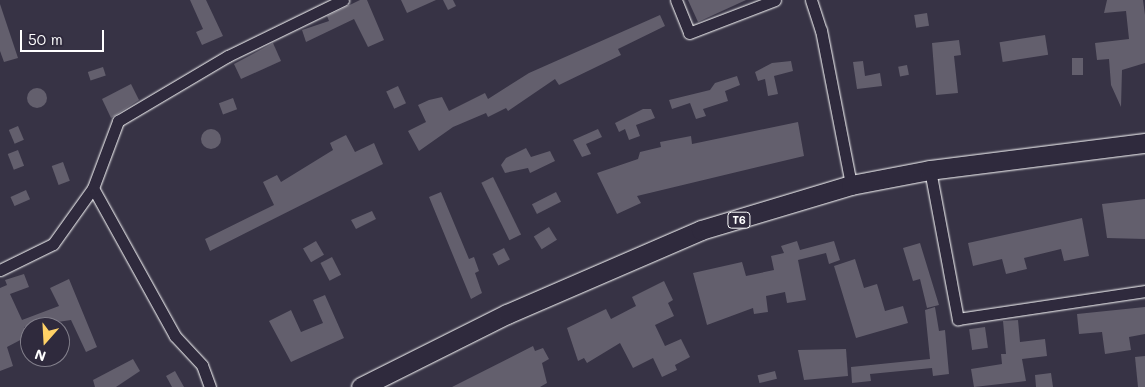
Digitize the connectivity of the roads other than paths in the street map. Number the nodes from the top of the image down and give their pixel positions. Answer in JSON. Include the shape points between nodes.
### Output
{"nodes":[{"id":1,"x":342,"y":0,"type":"edge"},
{"id":2,"x":676,"y":0,"type":"edge"},
{"id":3,"x":775,"y":0,"type":"edge"},
{"id":4,"x":811,"y":0,"type":"edge"},
{"id":5,"x":1145,"y":143,"type":"edge"},
{"id":6,"x":930,"y":170,"type":"junction"},
{"id":7,"x":852,"y":185,"type":"junction"},
{"id":8,"x":93,"y":188,"type":"junction"},
{"id":9,"x":0,"y":270,"type":"edge"},
{"id":10,"x":1145,"y":291,"type":"edge"},
{"id":11,"x":210,"y":387,"type":"edge"},
{"id":12,"x":361,"y":387,"type":"edge"}],
"edges":[{"from":1,"to":8,"type":"street","via":[[228,56],[118,121]]},
{"from":2,"to":3,"type":"street","via":[[689,33]]},
{"from":4,"to":7,"type":"street","via":[[821,30]]},
{"from":5,"to":6,"type":"highway","number":"T6"},
{"from":6,"to":7,"type":"highway","number":"T6"},
{"from":6,"to":10,"type":"street","via":[[958,319]]},
{"from":7,"to":12,"type":"highway","number":"T6","via":[[701,230],[507,314]]},
{"from":8,"to":9,"type":"street","via":[[53,244]]},
{"from":8,"to":11,"type":"street","via":[[175,336],[202,366]]}]}
